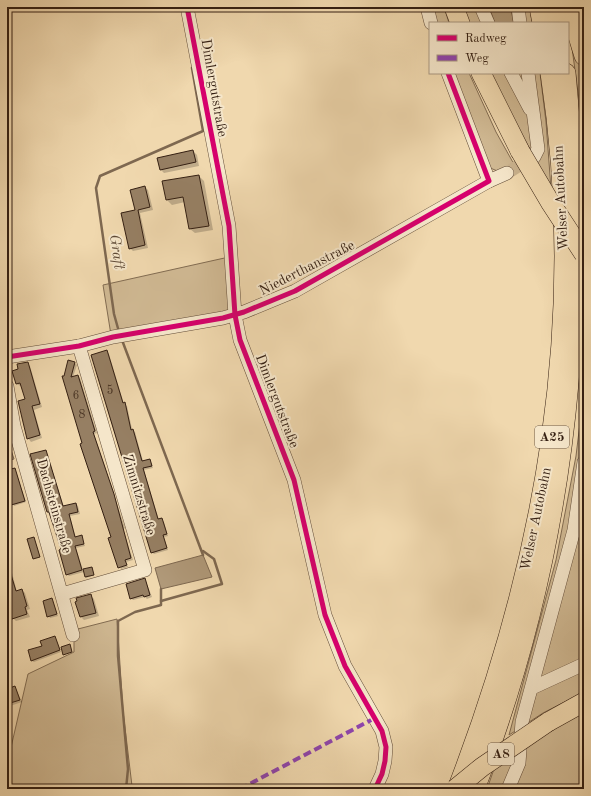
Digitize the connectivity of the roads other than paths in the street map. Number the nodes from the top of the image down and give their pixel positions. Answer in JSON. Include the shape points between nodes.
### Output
{"nodes":[{"id":1,"x":187,"y":7,"type":"edge"},
{"id":2,"x":427,"y":7,"type":"edge"},
{"id":3,"x":454,"y":7,"type":"edge"},
{"id":4,"x":481,"y":7,"type":"edge"},
{"id":5,"x":518,"y":7,"type":"edge"},
{"id":6,"x":539,"y":7,"type":"edge"},
{"id":7,"x":556,"y":7,"type":"edge"},
{"id":8,"x":569,"y":7,"type":"edge"},
{"id":9,"x":431,"y":22,"type":"edge"},
{"id":10,"x":460,"y":22,"type":"edge"},
{"id":11,"x":488,"y":22,"type":"edge"},
{"id":12,"x":520,"y":22,"type":"edge"},
{"id":13,"x":542,"y":22,"type":"edge"},
{"id":14,"x":558,"y":22,"type":"edge"},
{"id":15,"x":584,"y":56,"type":"edge"},
{"id":16,"x":448,"y":74,"type":"edge"},
{"id":17,"x":482,"y":74,"type":"edge"},
{"id":18,"x":512,"y":74,"type":"edge"},
{"id":19,"x":528,"y":74,"type":"edge"},
{"id":20,"x":550,"y":74,"type":"edge"},
{"id":21,"x":566,"y":74,"type":"edge"},
{"id":22,"x":534,"y":118,"type":"junction"},
{"id":23,"x":527,"y":154,"type":"junction"},
{"id":24,"x":507,"y":173,"type":"tunnel mouth"},
{"id":25,"x":489,"y":182,"type":"junction"},
{"id":26,"x":584,"y":254,"type":"edge"},
{"id":27,"x":235,"y":315,"type":"junction"},
{"id":28,"x":79,"y":346,"type":"junction"},
{"id":29,"x":7,"y":357,"type":"edge"},
{"id":30,"x":7,"y":386,"type":"edge"},
{"id":31,"x":584,"y":462,"type":"edge"},
{"id":32,"x":579,"y":529,"type":"edge"},
{"id":33,"x":62,"y":594,"type":"junction"},
{"id":34,"x":72,"y":635,"type":"dead end"},
{"id":35,"x":584,"y":664,"type":"edge"},
{"id":36,"x":532,"y":688,"type":"junction"},
{"id":37,"x":584,"y":702,"type":"edge"},
{"id":38,"x":376,"y":789,"type":"edge"},
{"id":39,"x":456,"y":789,"type":"edge"},
{"id":40,"x":475,"y":789,"type":"edge"},
{"id":41,"x":508,"y":789,"type":"edge"}],
"edges":[{"from":1,"to":27,"type":"street","name":"Dimlergutstraße","via":[[229,226]]},
{"from":2,"to":9,"type":"street"},
{"from":3,"to":10,"type":"highway"},
{"from":4,"to":11,"type":"street"},
{"from":5,"to":12,"type":"street"},
{"from":6,"to":13,"type":"highway"},
{"from":7,"to":14,"type":"highway"},
{"from":8,"to":15,"type":"highway"},
{"from":16,"to":25,"type":"street"},
{"from":17,"to":23,"type":"highway"},
{"from":18,"to":22,"type":"street"},
{"from":19,"to":22,"type":"street"},
{"from":20,"to":39,"type":"highway","name":"Welser Autobahn","number":"A25","via":[[558,136],[565,254],[560,368],[552,438],[526,573],[509,636],[483,718]]},
{"from":21,"to":40,"type":"highway","name":"Welser Autobahn","number":"A25","via":[[575,140],[581,270],[575,382],[569,434],[549,547],[531,620]]},
{"from":22,"to":23,"type":"street","via":[[538,149]]},
{"from":23,"to":26,"type":"highway","bridge":true,"via":[[550,202]]},
{"from":24,"to":25,"type":"street","name":"Niederthanstraße"},
{"from":25,"to":27,"type":"street","name":"Niederthanstraße","via":[[295,291]]},
{"from":27,"to":28,"type":"street","name":"Niederthanstraße","via":[[113,337]]},
{"from":27,"to":38,"type":"street","name":"Dimlergutstraße","via":[[240,340],[294,480],[325,616],[345,666],[382,731],[386,746],[385,761]]},
{"from":28,"to":29,"type":"street","name":"Niederthanstraße"},
{"from":28,"to":33,"type":"street","name":"Zimnitzstraße","via":[[145,570]]},
{"from":30,"to":33,"type":"street","name":"Dachsteinstraße","via":[[14,426]]},
{"from":31,"to":32,"type":"street"},
{"from":32,"to":36,"type":"street"},
{"from":33,"to":34,"type":"street","name":"Dachsteinstraße"},
{"from":35,"to":36,"type":"street"},
{"from":36,"to":41,"type":"street","via":[[522,722],[519,763]]},
{"from":37,"to":39,"type":"highway","number":"A8","bridge":true,"via":[[548,722],[482,767]]}]}
